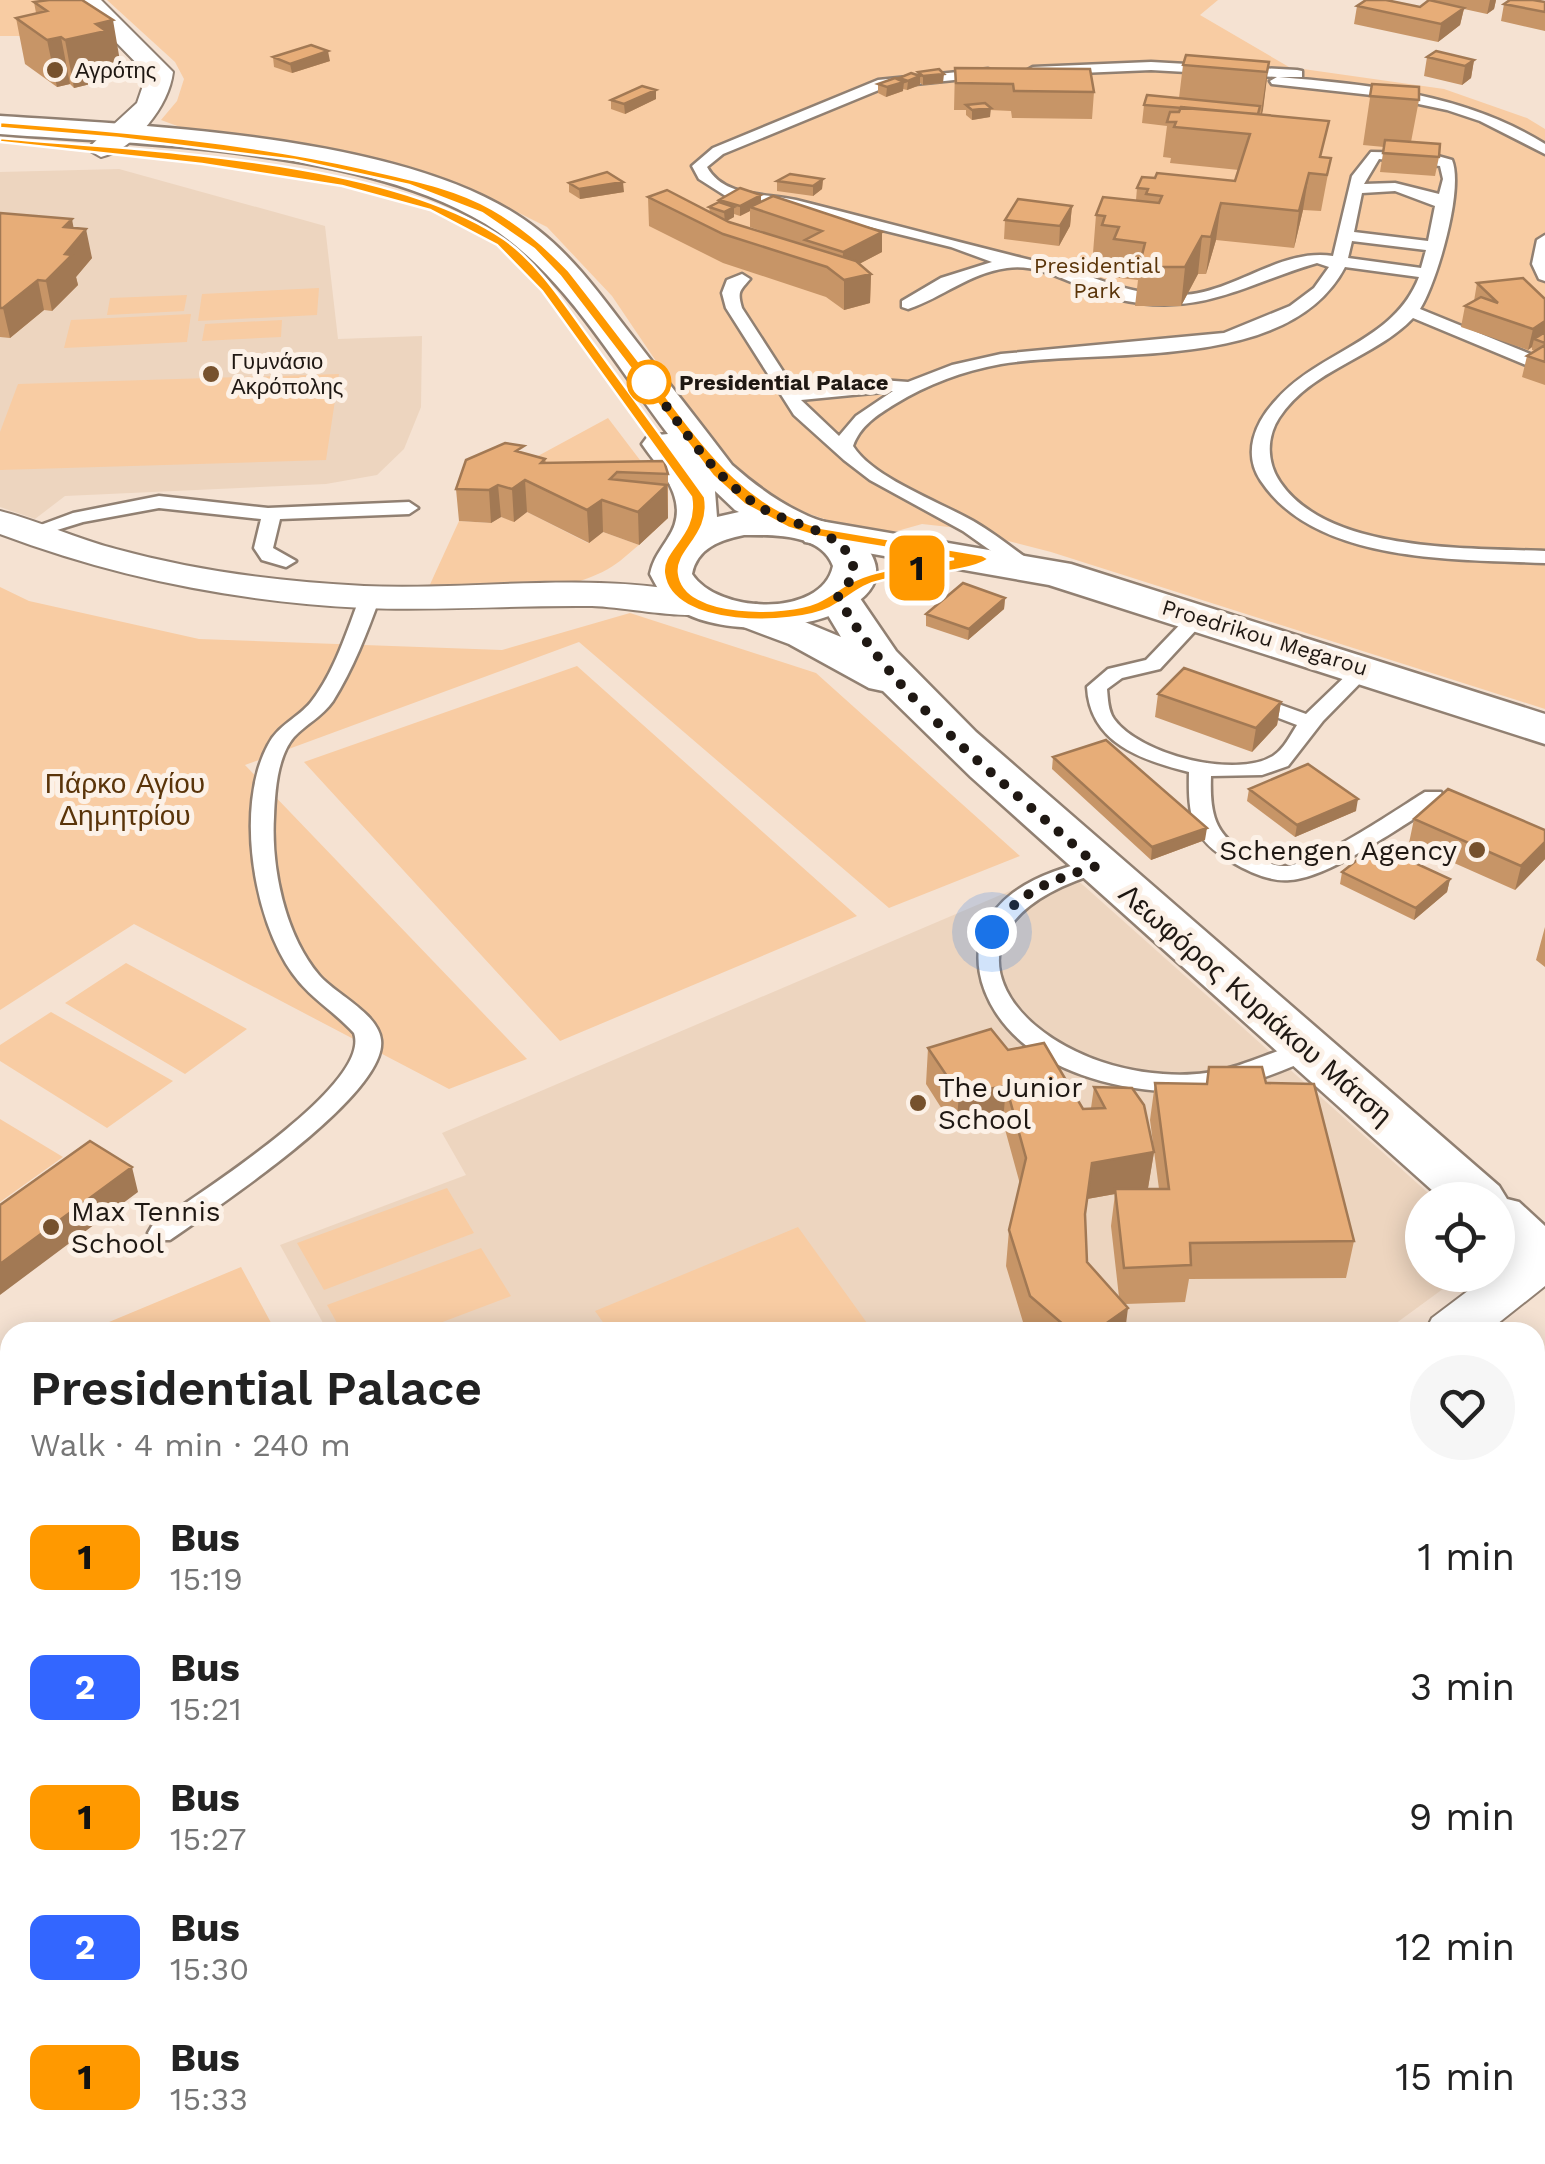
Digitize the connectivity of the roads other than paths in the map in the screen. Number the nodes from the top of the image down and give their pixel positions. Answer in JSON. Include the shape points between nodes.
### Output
{"nodes":[{"id":1,"x":87,"y":0,"type":"edge"},
{"id":2,"x":1118,"y":68,"type":"junction"},
{"id":3,"x":1186,"y":68,"type":"junction"},
{"id":4,"x":1252,"y":72,"type":"junction"},
{"id":5,"x":1296,"y":74,"type":"dead end"},
{"id":6,"x":0,"y":125,"type":"edge"},
{"id":7,"x":0,"y":142,"type":"edge"},
{"id":8,"x":110,"y":142,"type":"junction"},
{"id":9,"x":1545,"y":150,"type":"edge"},
{"id":10,"x":1357,"y":189,"type":"junction"},
{"id":11,"x":1443,"y":206,"type":"junction"},
{"id":12,"x":1346,"y":236,"type":"junction"},
{"id":13,"x":1545,"y":240,"type":"edge"},
{"id":14,"x":1433,"y":246,"type":"junction"},
{"id":15,"x":1342,"y":259,"type":"junction"},
{"id":16,"x":1008,"y":262,"type":"junction"},
{"id":17,"x":1426,"y":273,"type":"junction"},
{"id":18,"x":1545,"y":276,"type":"edge"},
{"id":19,"x":742,"y":280,"type":"dead end"},
{"id":20,"x":908,"y":304,"type":"dead end"},
{"id":21,"x":1411,"y":311,"type":"junction"},
{"id":22,"x":1539,"y":364,"type":"edge"},
{"id":23,"x":910,"y":387,"type":"junction"},
{"id":24,"x":790,"y":395,"type":"junction"},
{"id":25,"x":856,"y":461,"type":"junction"},
{"id":26,"x":409,"y":508,"type":"dead end"},
{"id":27,"x":268,"y":514,"type":"junction"},
{"id":28,"x":14,"y":527,"type":"edge"},
{"id":29,"x":807,"y":529,"type":"junction"},
{"id":30,"x":681,"y":550,"type":"junction"},
{"id":31,"x":1545,"y":557,"type":"edge"},
{"id":32,"x":982,"y":559,"type":"junction"},
{"id":33,"x":286,"y":561,"type":"dead end"},
{"id":34,"x":1025,"y":566,"type":"junction"},
{"id":35,"x":844,"y":591,"type":"junction"},
{"id":36,"x":518,"y":596,"type":"junction"},
{"id":37,"x":370,"y":597,"type":"junction"},
{"id":38,"x":700,"y":605,"type":"junction"},
{"id":39,"x":1199,"y":616,"type":"junction"},
{"id":40,"x":756,"y":617,"type":"junction"},
{"id":41,"x":1364,"y":669,"type":"junction"},
{"id":42,"x":900,"y":687,"type":"junction"},
{"id":43,"x":1223,"y":690,"type":"edge"},
{"id":44,"x":1310,"y":723,"type":"junction"},
{"id":45,"x":1545,"y":730,"type":"edge"},
{"id":46,"x":1200,"y":768,"type":"junction"},
{"id":47,"x":1433,"y":797,"type":"edge"},
{"id":48,"x":1097,"y":866,"type":"junction"},
{"id":49,"x":1310,"y":1050,"type":"junction"},
{"id":50,"x":1458,"y":1182,"type":"edge"},
{"id":51,"x":161,"y":1233,"type":"dead end"},
{"id":52,"x":1515,"y":1233,"type":"edge"},
{"id":53,"x":1545,"y":1260,"type":"edge"},
{"id":54,"x":1465,"y":1322,"type":"edge"}],
"edges":[{"from":1,"to":8,"type":"street","via":[[160,72],[148,107]]},
{"from":2,"to":3,"type":"lane"},
{"from":2,"to":9,"type":"lane","via":[[1396,96],[1502,124]]},
{"from":2,"to":16,"type":"lane","via":[[883,83],[718,151],[700,166],[704,176],[737,197],[781,201]]},
{"from":3,"to":4,"type":"lane"},
{"from":3,"to":4,"type":"lane","via":[[1184,61],[1208,53]]},
{"from":4,"to":5,"type":"lane"},
{"from":6,"to":8,"type":"main road"},
{"from":7,"to":8,"type":"main road"},
{"from":8,"to":29,"type":"main road","via":[[218,145],[362,169],[486,210],[539,246],[565,274],[718,473],[750,500]]},
{"from":8,"to":30,"type":"main road","via":[[393,193],[502,242],[546,289],[690,482],[700,510]]},
{"from":10,"to":11,"type":"lane","via":[[1421,191]]},
{"from":10,"to":11,"type":"lane","via":[[1366,161],[1376,155],[1434,158],[1450,167]]},
{"from":10,"to":12,"type":"lane"},
{"from":11,"to":14,"type":"lane"},
{"from":12,"to":14,"type":"lane"},
{"from":12,"to":15,"type":"lane"},
{"from":13,"to":18,"type":"lane"},
{"from":14,"to":17,"type":"lane"},
{"from":15,"to":16,"type":"lane","via":[[1300,262],[1211,297],[1179,300],[1109,293],[1046,268]]},
{"from":15,"to":17,"type":"lane"},
{"from":15,"to":23,"type":"lane","via":[[1320,291],[1257,328],[1181,345],[1002,358]]},
{"from":16,"to":20,"type":"lane","via":[[946,281]]},
{"from":17,"to":21,"type":"lane"},
{"from":19,"to":24,"type":"lane","via":[[730,293],[734,308]]},
{"from":21,"to":22,"type":"lane"},
{"from":21,"to":31,"type":"lane","via":[[1285,399],[1262,441],[1268,482],[1292,508],[1354,536],[1410,548]]},
{"from":23,"to":24,"type":"lane"},
{"from":23,"to":25,"type":"lane","via":[[852,428],[844,446]]},
{"from":24,"to":25,"type":"lane","via":[[818,431]]},
{"from":25,"to":34,"type":"lane"},
{"from":26,"to":27,"type":"lane"},
{"from":27,"to":28,"type":"lane","via":[[159,502]]},
{"from":27,"to":33,"type":"lane","via":[[272,521],[262,548]]},
{"from":28,"to":37,"type":"street","via":[[233,586]]},
{"from":29,"to":30,"type":"main road","via":[[744,523],[713,530]]},
{"from":29,"to":32,"type":"main road","name":"Proedrikou Megarou"},
{"from":29,"to":35,"type":"main road","name":"Λεωφόρος Κυριάκου Μάτση","via":[[850,554],[854,564]]},
{"from":30,"to":36,"type":"street","via":[[603,583]]},
{"from":30,"to":38,"type":"main road","via":[[674,582]]},
{"from":32,"to":34,"type":"main road","name":"Proedrikou Megarou"},
{"from":32,"to":35,"type":"main road","name":"Proedrikou Megarou","via":[[908,570]]},
{"from":34,"to":39,"type":"main road","name":"Proedrikou Megarou"},
{"from":35,"to":40,"type":"main road","name":"Proedrikou Megarou","via":[[810,610]]},
{"from":35,"to":42,"type":"main road","name":"Λεωφόρος Κυριάκου Μάτση","via":[[864,641]]},
{"from":36,"to":37,"type":"street"},
{"from":36,"to":38,"type":"street","via":[[628,595]]},
{"from":37,"to":51,"type":"lane","via":[[320,705],[283,737],[271,764],[262,843],[280,935],[328,1000],[359,1023],[368,1056],[341,1096],[316,1118]]},
{"from":38,"to":40,"type":"main road"},
{"from":39,"to":41,"type":"main road","name":"Proedrikou Megarou"},
{"from":39,"to":46,"type":"lane","via":[[1162,668],[1115,672],[1098,687],[1098,707],[1107,726],[1142,750]]},
{"from":40,"to":42,"type":"main road","name":"Λεωφόρος Κυριάκου Μάτση"},
{"from":41,"to":44,"type":"lane"},
{"from":41,"to":45,"type":"main road","name":"Proedrikou Megarou"},
{"from":42,"to":48,"type":"main road","name":"Λεωφόρος Κυριάκου Μάτση"},
{"from":43,"to":44,"type":"lane"},
{"from":44,"to":46,"type":"lane","via":[[1284,759],[1259,771]]},
{"from":46,"to":47,"type":"lane","via":[[1199,812],[1218,844],[1259,868],[1289,874],[1331,858]]},
{"from":48,"to":49,"type":"main road","name":"Λεωφόρος Κυριάκου Μάτση"},
{"from":48,"to":49,"type":"lane","via":[[1048,880],[1011,906],[992,932],[988,970],[1016,1023],[1052,1050],[1098,1071],[1150,1082],[1204,1083],[1257,1073]]},
{"from":49,"to":50,"type":"main road","name":"Λεωφόρος Κυριάκου Μάτση"},
{"from":52,"to":53,"type":"main road"},
{"from":53,"to":54,"type":"street"}]}
